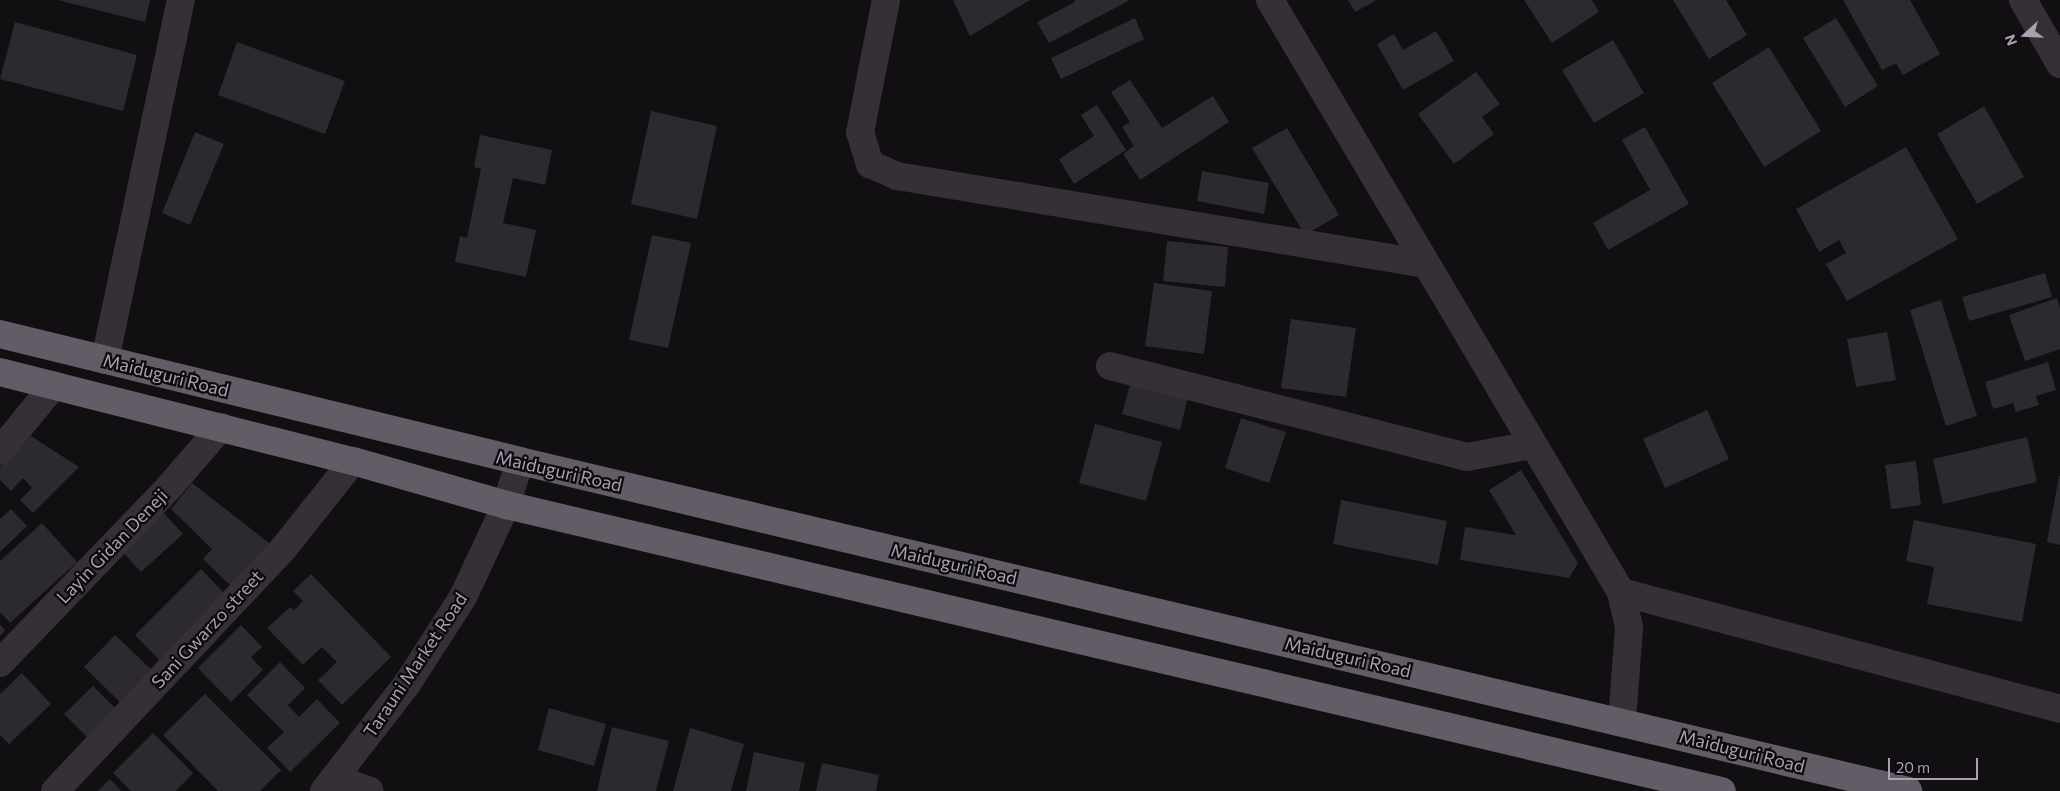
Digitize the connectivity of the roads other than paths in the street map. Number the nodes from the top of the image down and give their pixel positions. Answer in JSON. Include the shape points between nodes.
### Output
{"nodes":[{"id":1,"x":181,"y":0,"type":"edge"},
{"id":2,"x":886,"y":0,"type":"edge"},
{"id":3,"x":1270,"y":0,"type":"edge"},
{"id":4,"x":2023,"y":0,"type":"edge"},
{"id":5,"x":2060,"y":64,"type":"edge"},
{"id":6,"x":1426,"y":264,"type":"junction"},
{"id":7,"x":0,"y":334,"type":"edge"},
{"id":8,"x":105,"y":360,"type":"junction"},
{"id":9,"x":1110,"y":366,"type":"dead end"},
{"id":10,"x":0,"y":372,"type":"edge"},
{"id":11,"x":54,"y":385,"type":"junction"},
{"id":12,"x":221,"y":427,"type":"junction"},
{"id":13,"x":1532,"y":445,"type":"junction"},
{"id":14,"x":0,"y":451,"type":"edge"},
{"id":15,"x":353,"y":461,"type":"junction"},
{"id":16,"x":520,"y":461,"type":"junction"},
{"id":17,"x":506,"y":505,"type":"junction"},
{"id":18,"x":1621,"y":592,"type":"junction"},
{"id":19,"x":0,"y":663,"type":"edge"},
{"id":20,"x":2060,"y":709,"type":"edge"},
{"id":21,"x":1622,"y":722,"type":"junction"},
{"id":22,"x":330,"y":785,"type":"edge"},
{"id":23,"x":55,"y":791,"type":"edge"},
{"id":24,"x":370,"y":791,"type":"edge"},
{"id":25,"x":1722,"y":791,"type":"edge"},
{"id":26,"x":1908,"y":791,"type":"edge"}],
"edges":[{"from":1,"to":8,"type":"street"},
{"from":2,"to":6,"type":"street","via":[[860,132],[870,164],[897,176]]},
{"from":3,"to":6,"type":"street"},
{"from":4,"to":5,"type":"street"},
{"from":6,"to":13,"type":"street"},
{"from":7,"to":8,"type":"highway","name":"Maiduguri Road"},
{"from":8,"to":16,"type":"highway","name":"Maiduguri Road"},
{"from":9,"to":13,"type":"street","via":[[1467,457]]},
{"from":10,"to":11,"type":"highway","name":"Maiduguri Road"},
{"from":11,"to":12,"type":"highway","name":"Maiduguri Road"},
{"from":11,"to":14,"type":"street"},
{"from":12,"to":15,"type":"highway","name":"Maiduguri Road"},
{"from":12,"to":19,"type":"street","name":"Layin Gidan Deneji"},
{"from":13,"to":18,"type":"street"},
{"from":15,"to":17,"type":"highway","name":"Maiduguri Road"},
{"from":15,"to":23,"type":"street","name":"Sani Gwarzo street","via":[[283,549]]},
{"from":16,"to":17,"type":"street","name":"Tarauni Market Road"},
{"from":16,"to":21,"type":"highway","name":"Maiduguri Road"},
{"from":17,"to":22,"type":"street","name":"Tarauni Market Road","via":[[462,597],[407,684]]},
{"from":17,"to":25,"type":"highway","name":"Maiduguri Road"},
{"from":18,"to":20,"type":"street"},
{"from":18,"to":21,"type":"street","via":[[1629,628]]},
{"from":21,"to":26,"type":"highway","name":"Maiduguri Road"},
{"from":22,"to":24,"type":"street"}]}
